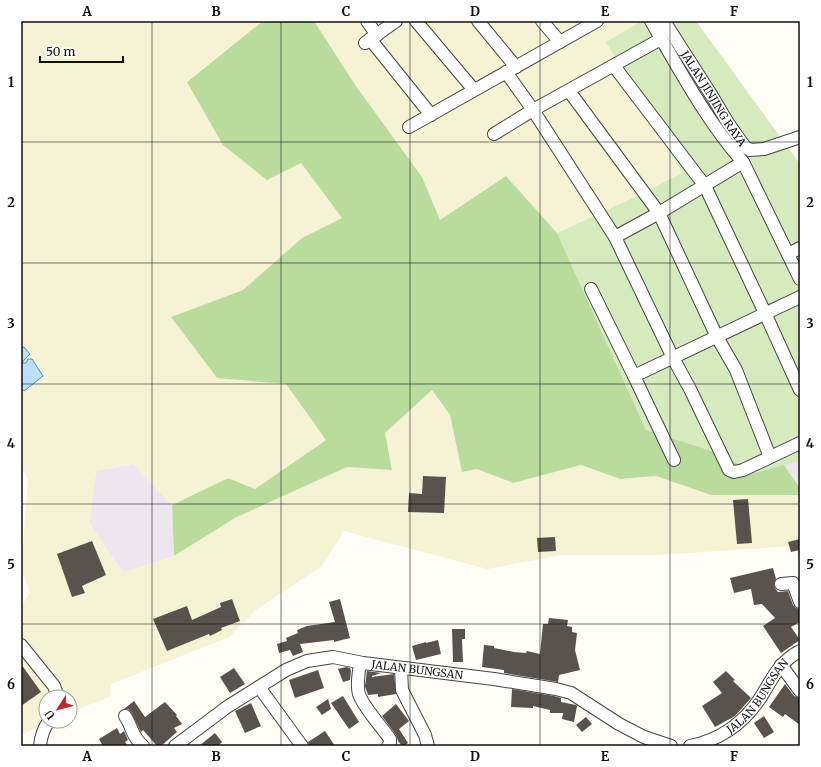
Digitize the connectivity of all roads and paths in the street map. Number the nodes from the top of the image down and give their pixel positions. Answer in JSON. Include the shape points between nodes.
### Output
{"nodes":[{"id":1,"x":366,"y":21,"type":"edge"},
{"id":2,"x":396,"y":21,"type":"edge"},
{"id":3,"x":416,"y":21,"type":"edge"},
{"id":4,"x":478,"y":21,"type":"edge"},
{"id":5,"x":542,"y":21,"type":"edge"},
{"id":6,"x":597,"y":21,"type":"edge"},
{"id":7,"x":651,"y":21,"type":"edge"},
{"id":8,"x":664,"y":21,"type":"edge"},
{"id":9,"x":371,"y":39,"type":"junction"},
{"id":10,"x":661,"y":39,"type":"junction"},
{"id":11,"x":560,"y":42,"type":"junction"},
{"id":12,"x":614,"y":66,"type":"junction"},
{"id":13,"x":511,"y":70,"type":"junction"},
{"id":14,"x":474,"y":90,"type":"junction"},
{"id":15,"x":569,"y":91,"type":"junction"},
{"id":16,"x":533,"y":110,"type":"junction"},
{"id":17,"x":431,"y":115,"type":"junction"},
{"id":18,"x":409,"y":127,"type":"dead end"},
{"id":19,"x":494,"y":134,"type":"dead end"},
{"id":20,"x":800,"y":137,"type":"edge"},
{"id":21,"x":743,"y":162,"type":"junction"},
{"id":22,"x":705,"y":186,"type":"junction"},
{"id":23,"x":659,"y":214,"type":"junction"},
{"id":24,"x":615,"y":237,"type":"junction"},
{"id":25,"x":800,"y":248,"type":"edge"},
{"id":26,"x":788,"y":254,"type":"junction"},
{"id":27,"x":800,"y":279,"type":"edge"},
{"id":28,"x":591,"y":289,"type":"dead end"},
{"id":29,"x":800,"y":296,"type":"edge"},
{"id":30,"x":766,"y":313,"type":"junction"},
{"id":31,"x":717,"y":337,"type":"junction"},
{"id":32,"x":673,"y":358,"type":"junction"},
{"id":33,"x":634,"y":376,"type":"junction"},
{"id":34,"x":800,"y":390,"type":"edge"},
{"id":35,"x":800,"y":443,"type":"edge"},
{"id":36,"x":770,"y":457,"type":"junction"},
{"id":37,"x":674,"y":460,"type":"dead end"},
{"id":38,"x":781,"y":584,"type":"dead end"},
{"id":39,"x":800,"y":602,"type":"edge"},
{"id":40,"x":21,"y":646,"type":"edge"},
{"id":41,"x":800,"y":651,"type":"edge"},
{"id":42,"x":360,"y":662,"type":"junction"},
{"id":43,"x":781,"y":665,"type":"junction"},
{"id":44,"x":401,"y":668,"type":"junction"},
{"id":45,"x":259,"y":687,"type":"junction"},
{"id":46,"x":55,"y":689,"type":"edge"},
{"id":47,"x":800,"y":691,"type":"edge"},
{"id":48,"x":125,"y":716,"type":"dead end"},
{"id":49,"x":45,"y":729,"type":"edge"},
{"id":50,"x":40,"y":746,"type":"edge"},
{"id":51,"x":143,"y":746,"type":"edge"},
{"id":52,"x":175,"y":746,"type":"edge"},
{"id":53,"x":302,"y":746,"type":"edge"},
{"id":54,"x":388,"y":746,"type":"edge"},
{"id":55,"x":428,"y":746,"type":"edge"},
{"id":56,"x":671,"y":746,"type":"edge"},
{"id":57,"x":690,"y":746,"type":"edge"}],
"edges":[{"from":1,"to":9,"type":"street"},
{"from":2,"to":9,"type":"street"},
{"from":3,"to":14,"type":"street"},
{"from":4,"to":13,"type":"street"},
{"from":5,"to":11,"type":"street"},
{"from":6,"to":11,"type":"street"},
{"from":7,"to":10,"type":"street"},
{"from":8,"to":20,"type":"street","name":"JALAN JINJING RAYA","via":[[745,147],[750,150],[764,149]]},
{"from":9,"to":17,"type":"street"},
{"from":10,"to":12,"type":"street"},
{"from":10,"to":21,"type":"street","via":[[719,132]]},
{"from":11,"to":13,"type":"street"},
{"from":12,"to":15,"type":"street"},
{"from":12,"to":22,"type":"street"},
{"from":13,"to":14,"type":"street"},
{"from":13,"to":16,"type":"street"},
{"from":14,"to":17,"type":"street"},
{"from":15,"to":16,"type":"street"},
{"from":15,"to":23,"type":"street"},
{"from":16,"to":19,"type":"street"},
{"from":16,"to":24,"type":"street"},
{"from":17,"to":18,"type":"street"},
{"from":21,"to":22,"type":"street"},
{"from":21,"to":26,"type":"street"},
{"from":22,"to":23,"type":"street"},
{"from":22,"to":30,"type":"street"},
{"from":23,"to":24,"type":"street"},
{"from":23,"to":31,"type":"street"},
{"from":24,"to":32,"type":"street"},
{"from":25,"to":26,"type":"street"},
{"from":26,"to":27,"type":"street"},
{"from":28,"to":33,"type":"street"},
{"from":29,"to":30,"type":"street"},
{"from":30,"to":31,"type":"street"},
{"from":30,"to":34,"type":"street"},
{"from":31,"to":32,"type":"street"},
{"from":31,"to":36,"type":"street","via":[[736,370]]},
{"from":32,"to":33,"type":"street"},
{"from":32,"to":36,"type":"street","via":[[729,470],[743,470]]},
{"from":33,"to":37,"type":"street"},
{"from":35,"to":36,"type":"street"},
{"from":38,"to":39,"type":"street","via":[[793,583]]},
{"from":40,"to":46,"type":"street"},
{"from":41,"to":43,"type":"street","name":"JALAN BUNGSAN"},
{"from":42,"to":44,"type":"street","name":"JALAN BUNGSAN"},
{"from":42,"to":45,"type":"street","name":"JALAN BUNGSAN","via":[[333,657],[307,661],[286,670]]},
{"from":42,"to":54,"type":"street","via":[[359,694],[390,739]]},
{"from":43,"to":47,"type":"street"},
{"from":43,"to":57,"type":"street","name":"JALAN BUNGSAN","via":[[742,722],[716,738]]},
{"from":44,"to":55,"type":"street","via":[[402,690]]},
{"from":44,"to":56,"type":"street","name":"JALAN BUNGSAN","via":[[494,679],[571,693],[619,724],[644,737]]},
{"from":45,"to":52,"type":"street","name":"JALAN BUNGSAN","via":[[226,707]]},
{"from":45,"to":53,"type":"street"},
{"from":48,"to":51,"type":"street","via":[[134,736]]},
{"from":49,"to":50,"type":"street"}]}
